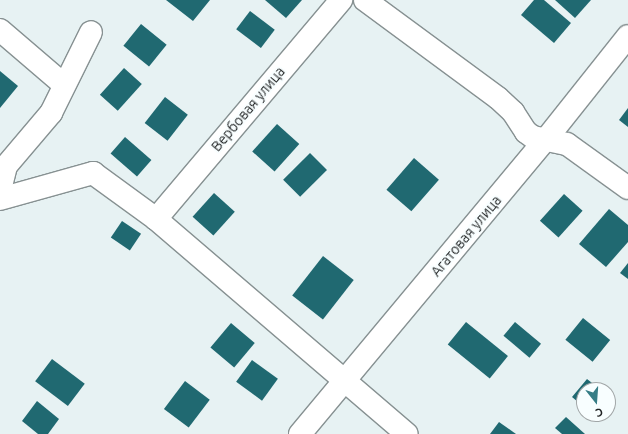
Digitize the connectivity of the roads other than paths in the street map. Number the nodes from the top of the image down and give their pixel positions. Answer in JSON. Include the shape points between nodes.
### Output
{"nodes":[{"id":1,"x":341,"y":0,"type":"edge"},
{"id":2,"x":365,"y":0,"type":"edge"},
{"id":3,"x":0,"y":30,"type":"edge"},
{"id":4,"x":91,"y":32,"type":"dead end"},
{"id":5,"x":628,"y":36,"type":"edge"},
{"id":6,"x":64,"y":84,"type":"junction"},
{"id":7,"x":547,"y":138,"type":"junction"},
{"id":8,"x":0,"y":188,"type":"edge"},
{"id":9,"x":628,"y":188,"type":"edge"},
{"id":10,"x":156,"y":219,"type":"junction"},
{"id":11,"x":345,"y":382,"type":"junction"},
{"id":12,"x":300,"y":434,"type":"edge"},
{"id":13,"x":407,"y":434,"type":"edge"}],
"edges":[{"from":1,"to":10,"type":"street","name":"Вербовая улица"},
{"from":2,"to":7,"type":"street","via":[[498,98],[513,112],[526,132],[533,137]]},
{"from":3,"to":6,"type":"street"},
{"from":4,"to":6,"type":"street"},
{"from":5,"to":7,"type":"street","name":"Агатовая улица"},
{"from":6,"to":8,"type":"street","via":[[51,113],[6,166]]},
{"from":7,"to":9,"type":"street","via":[[567,144]]},
{"from":7,"to":11,"type":"street","name":"Агатовая улица"},
{"from":8,"to":10,"type":"street","via":[[93,173]]},
{"from":10,"to":11,"type":"street"},
{"from":11,"to":12,"type":"street","name":"Агатовая улица"},
{"from":11,"to":13,"type":"street"}]}
